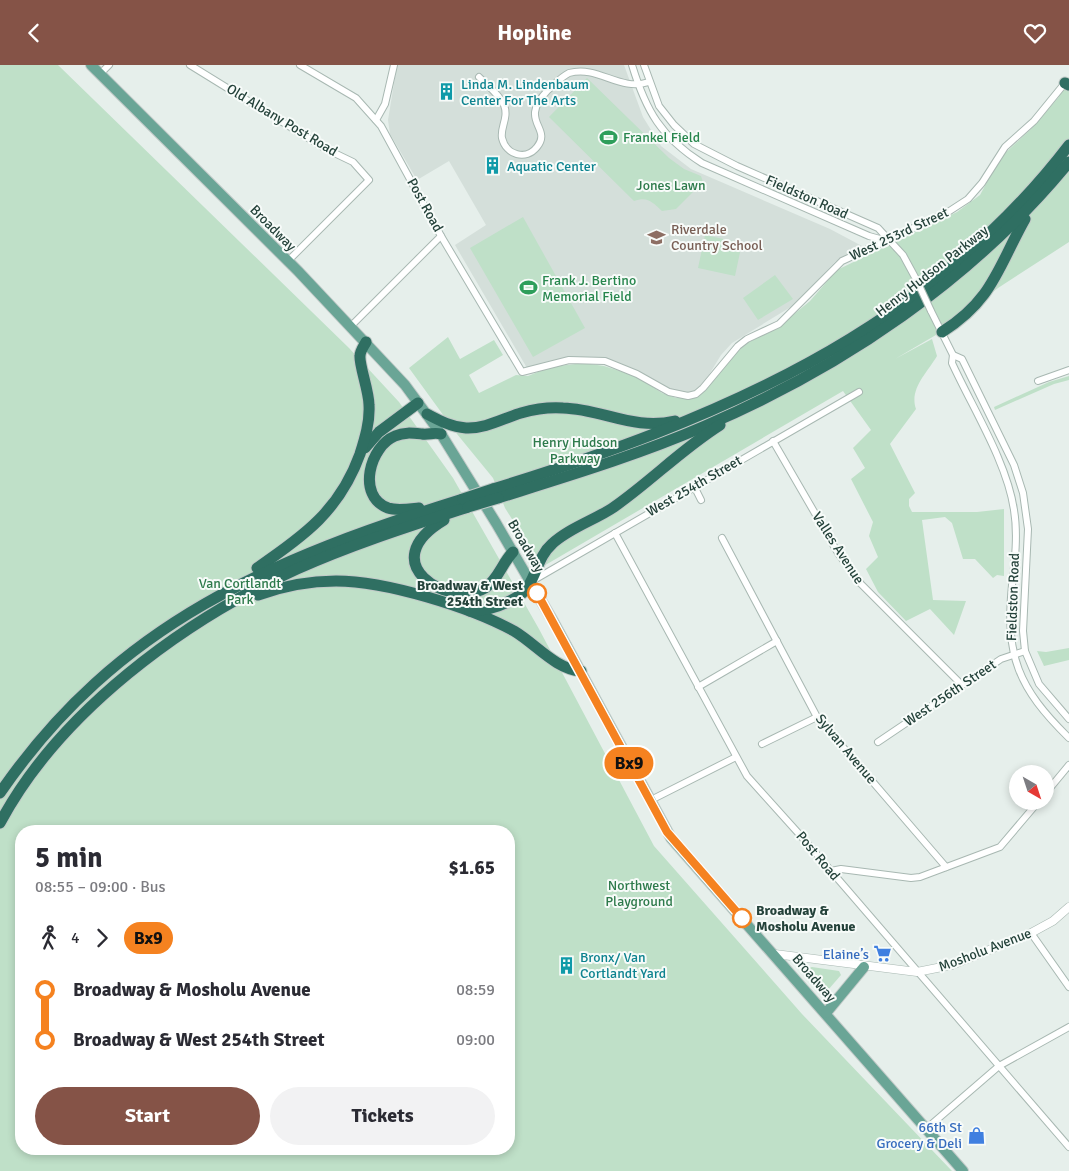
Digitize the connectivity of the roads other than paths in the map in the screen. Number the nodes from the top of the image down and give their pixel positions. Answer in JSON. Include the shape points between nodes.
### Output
{"nodes":[{"id":1,"x":91,"y":65,"type":"edge"},
{"id":2,"x":109,"y":65,"type":"edge"},
{"id":3,"x":190,"y":65,"type":"edge"},
{"id":4,"x":300,"y":65,"type":"edge"},
{"id":5,"x":394,"y":65,"type":"edge"},
{"id":6,"x":632,"y":65,"type":"edge"},
{"id":7,"x":644,"y":65,"type":"edge"},
{"id":8,"x":100,"y":74,"type":"junction"},
{"id":9,"x":479,"y":77,"type":"dead end"},
{"id":10,"x":649,"y":82,"type":"junction"},
{"id":11,"x":1068,"y":82,"type":"edge"},
{"id":12,"x":638,"y":85,"type":"junction"},
{"id":13,"x":376,"y":120,"type":"junction"},
{"id":14,"x":1069,"y":145,"type":"edge"},
{"id":15,"x":722,"y":159,"type":"junction"},
{"id":16,"x":1069,"y":162,"type":"edge"},
{"id":17,"x":717,"y":170,"type":"junction"},
{"id":18,"x":1032,"y":205,"type":"junction"},
{"id":19,"x":441,"y":236,"type":"junction"},
{"id":20,"x":888,"y":241,"type":"junction"},
{"id":21,"x":287,"y":262,"type":"junction"},
{"id":22,"x":351,"y":326,"type":"junction"},
{"id":23,"x":942,"y":332,"type":"junction"},
{"id":24,"x":366,"y":342,"type":"junction"},
{"id":25,"x":953,"y":355,"type":"junction"},
{"id":26,"x":1069,"y":370,"type":"edge"},
{"id":27,"x":522,"y":372,"type":"joint"},
{"id":28,"x":1038,"y":381,"type":"dead end"},
{"id":29,"x":859,"y":392,"type":"dead end"},
{"id":30,"x":983,"y":400,"type":"junction"},
{"id":31,"x":418,"y":403,"type":"junction"},
{"id":32,"x":756,"y":403,"type":"junction"},
{"id":33,"x":972,"y":405,"type":"junction"},
{"id":34,"x":711,"y":413,"type":"junction"},
{"id":35,"x":427,"y":414,"type":"junction"},
{"id":36,"x":441,"y":434,"type":"junction"},
{"id":37,"x":773,"y":441,"type":"junction"},
{"id":38,"x":355,"y":467,"type":"junction"},
{"id":39,"x":694,"y":486,"type":"junction"},
{"id":40,"x":495,"y":494,"type":"junction"},
{"id":41,"x":701,"y":500,"type":"dead end"},
{"id":42,"x":466,"y":503,"type":"junction"},
{"id":43,"x":445,"y":504,"type":"junction"},
{"id":44,"x":1016,"y":528,"type":"junction"},
{"id":45,"x":1028,"y":529,"type":"junction"},
{"id":46,"x":615,"y":533,"type":"junction"},
{"id":47,"x":722,"y":538,"type":"dead end"},
{"id":48,"x":513,"y":552,"type":"junction"},
{"id":49,"x":530,"y":582,"type":"junction"},
{"id":50,"x":220,"y":594,"type":"junction"},
{"id":51,"x":224,"y":609,"type":"junction"},
{"id":52,"x":460,"y":609,"type":"junction"},
{"id":53,"x":777,"y":641,"type":"junction"},
{"id":54,"x":1025,"y":651,"type":"junction"},
{"id":55,"x":1013,"y":654,"type":"junction"},
{"id":56,"x":581,"y":671,"type":"junction"},
{"id":57,"x":962,"y":685,"type":"junction"},
{"id":58,"x":698,"y":687,"type":"junction"},
{"id":59,"x":817,"y":717,"type":"junction"},
{"id":60,"x":1069,"y":719,"type":"edge"},
{"id":61,"x":1069,"y":738,"type":"edge"},
{"id":62,"x":878,"y":742,"type":"dead end"},
{"id":63,"x":762,"y":744,"type":"dead end"},
{"id":64,"x":736,"y":757,"type":"junction"},
{"id":65,"x":1069,"y":765,"type":"edge"},
{"id":66,"x":1054,"y":783,"type":"edge"},
{"id":67,"x":0,"y":793,"type":"edge"},
{"id":68,"x":649,"y":801,"type":"junction"},
{"id":69,"x":12,"y":802,"type":"junction"},
{"id":70,"x":1031,"y":810,"type":"edge"},
{"id":71,"x":0,"y":816,"type":"edge"},
{"id":72,"x":0,"y":823,"type":"edge"},
{"id":73,"x":946,"y":867,"type":"junction"},
{"id":74,"x":831,"y":871,"type":"junction"},
{"id":75,"x":1069,"y":907,"type":"edge"},
{"id":76,"x":1030,"y":933,"type":"junction"},
{"id":77,"x":775,"y":954,"type":"junction"},
{"id":78,"x":864,"y":967,"type":"junction"},
{"id":79,"x":917,"y":972,"type":"junction"},
{"id":80,"x":1069,"y":987,"type":"edge"},
{"id":81,"x":826,"y":1013,"type":"junction"},
{"id":82,"x":1069,"y":1027,"type":"edge"},
{"id":83,"x":999,"y":1066,"type":"junction"},
{"id":84,"x":926,"y":1129,"type":"junction"},
{"id":85,"x":1069,"y":1147,"type":"edge"},
{"id":86,"x":963,"y":1171,"type":"edge"}],
"edges":[{"from":1,"to":8,"type":"main road","name":"Broadway"},
{"from":2,"to":8,"type":"street"},
{"from":3,"to":21,"type":"street","name":"Old Albany Post Road","via":[[326,149],[353,162],[369,180]]},
{"from":4,"to":13,"type":"street","name":"Post Road","via":[[356,98]]},
{"from":5,"to":13,"type":"street","via":[[385,104]]},
{"from":6,"to":12,"type":"street","name":"Fieldston Road"},
{"from":7,"to":10,"type":"street","name":"Fieldston Road"},
{"from":8,"to":21,"type":"main road","name":"Broadway"},
{"from":9,"to":12,"type":"street","via":[[503,103],[506,118],[502,136],[505,145],[512,153],[522,156],[534,151],[541,138],[534,117],[537,102],[564,76],[589,70]]},
{"from":10,"to":12,"type":"street"},
{"from":10,"to":15,"type":"street","name":"Fieldston Road","via":[[659,106],[674,125],[694,144]]},
{"from":11,"to":20,"type":"street","name":"West 253rd Street","via":[[1034,121],[1005,147],[968,199]]},
{"from":12,"to":17,"type":"street","name":"Fieldston Road","via":[[648,110],[670,139],[687,154]]},
{"from":13,"to":19,"type":"street","name":"Post Road"},
{"from":14,"to":34,"type":"highway","name":"Henry Hudson Parkway","via":[[1001,223],[937,278],[822,356]]},
{"from":15,"to":17,"type":"street"},
{"from":15,"to":20,"type":"street","name":"Fieldston Road","via":[[878,228]]},
{"from":16,"to":18,"type":"highway","name":"Henry Hudson Parkway"},
{"from":17,"to":20,"type":"street","name":"Fieldston Road","via":[[869,236]]},
{"from":18,"to":23,"type":"highway","via":[[993,283],[976,304]]},
{"from":18,"to":32,"type":"highway","name":"Henry Hudson Parkway","via":[[960,271],[893,322],[817,370]]},
{"from":19,"to":22,"type":"street"},
{"from":19,"to":27,"type":"street","name":"Post Road"},
{"from":20,"to":23,"type":"street","name":"Fieldston Road","bridge":true,"via":[[903,255]]},
{"from":20,"to":27,"type":"street","name":"West 253rd Street","via":[[842,261],[784,320],[738,346],[696,394],[688,396],[669,392],[605,361],[569,361]]},
{"from":21,"to":22,"type":"main road","name":"Broadway"},
{"from":22,"to":24,"type":"main road","name":"Broadway"},
{"from":23,"to":25,"type":"street","name":"Fieldston Road"},
{"from":24,"to":31,"type":"main road","name":"Broadway"},
{"from":24,"to":38,"type":"highway","via":[[360,358],[368,390],[369,415]]},
{"from":25,"to":30,"type":"street","name":"Fieldston Road","via":[[962,359]]},
{"from":25,"to":33,"type":"street","name":"Fieldston Road","via":[[952,363]]},
{"from":26,"to":28,"type":"street"},
{"from":29,"to":37,"type":"street","name":"West 254th Street"},
{"from":30,"to":33,"type":"street"},
{"from":30,"to":45,"type":"street","name":"Fieldston Road","via":[[1019,478]]},
{"from":31,"to":35,"type":"main road","name":"Broadway"},
{"from":31,"to":38,"type":"highway","via":[[374,437]]},
{"from":32,"to":40,"type":"highway","name":"Henry Hudson Parkway","via":[[640,451]]},
{"from":32,"to":49,"type":"highway","via":[[693,443],[612,508],[554,542],[541,556]]},
{"from":33,"to":44,"type":"street","name":"Fieldston Road","via":[[1008,482]]},
{"from":34,"to":35,"type":"highway","via":[[649,425],[576,409],[546,408],[471,428],[454,426]]},
{"from":34,"to":40,"type":"highway","name":"Henry Hudson Parkway"},
{"from":35,"to":36,"type":"main road","name":"Broadway"},
{"from":36,"to":43,"type":"highway","via":[[408,433],[389,439],[374,458],[369,484],[377,501],[388,508]]},
{"from":36,"to":48,"type":"main road","name":"Broadway"},
{"from":37,"to":39,"type":"street","name":"West 254th Street"},
{"from":37,"to":57,"type":"street","name":"Valles Avenue","via":[[838,553],[861,584]]},
{"from":38,"to":50,"type":"highway","via":[[340,496],[314,527]]},
{"from":39,"to":41,"type":"street"},
{"from":39,"to":46,"type":"street","name":"West 254th Street"},
{"from":40,"to":42,"type":"highway","name":"Henry Hudson Parkway","bridge":true},
{"from":42,"to":43,"type":"highway","name":"Henry Hudson Parkway"},
{"from":42,"to":48,"type":"highway","via":[[418,542],[415,562],[424,578],[447,590],[478,591],[494,581]]},
{"from":42,"to":51,"type":"highway","name":"Henry Hudson Parkway","via":[[323,558],[272,581]]},
{"from":43,"to":50,"type":"highway","name":"Henry Hudson Parkway","via":[[308,552]]},
{"from":44,"to":45,"type":"street"},
{"from":44,"to":55,"type":"street","name":"Fieldston Road","via":[[1010,630]]},
{"from":45,"to":54,"type":"street","name":"Fieldston Road","via":[[1022,631]]},
{"from":46,"to":49,"type":"street","name":"West 254th Street"},
{"from":46,"to":58,"type":"street","name":"Post Road"},
{"from":47,"to":53,"type":"street","name":"Sylvan Avenue"},
{"from":48,"to":49,"type":"main road","name":"Broadway"},
{"from":49,"to":52,"type":"highway","via":[[520,594],[495,608]]},
{"from":49,"to":56,"type":"main road","name":"Broadway"},
{"from":50,"to":67,"type":"highway","name":"Henry Hudson Parkway","via":[[155,635],[90,686],[43,735]]},
{"from":51,"to":52,"type":"highway","via":[[284,587],[337,581],[397,591]]},
{"from":51,"to":69,"type":"highway","name":"Henry Hudson Parkway","via":[[159,650],[98,699],[45,756]]},
{"from":52,"to":56,"type":"highway","via":[[505,627],[564,668]]},
{"from":53,"to":58,"type":"street"},
{"from":53,"to":59,"type":"street","name":"Sylvan Avenue"},
{"from":54,"to":55,"type":"street","name":"West 256th Street"},
{"from":54,"to":60,"type":"street","name":"Fieldston Road","via":[[1039,684]]},
{"from":55,"to":57,"type":"street","name":"West 256th Street"},
{"from":55,"to":61,"type":"street","name":"Fieldston Road","via":[[1028,690]]},
{"from":56,"to":68,"type":"main road","name":"Broadway"},
{"from":57,"to":62,"type":"street","name":"West 256th Street"},
{"from":58,"to":64,"type":"street","name":"Post Road"},
{"from":59,"to":63,"type":"street"},
{"from":59,"to":73,"type":"street","name":"Sylvan Avenue"},
{"from":64,"to":68,"type":"street"},
{"from":64,"to":74,"type":"street","name":"Post Road","via":[[747,776]]},
{"from":65,"to":66,"type":"street"},
{"from":68,"to":77,"type":"main road","name":"Broadway","via":[[676,844]]},
{"from":69,"to":71,"type":"highway"},
{"from":69,"to":72,"type":"highway","name":"Henry Hudson Parkway"},
{"from":70,"to":73,"type":"street","via":[[1000,847]]},
{"from":73,"to":74,"type":"street","via":[[911,878],[841,869]]},
{"from":74,"to":79,"type":"street","name":"Post Road"},
{"from":75,"to":76,"type":"street","name":"Mosholu Avenue","via":[[1053,921]]},
{"from":76,"to":79,"type":"street","name":"Mosholu Avenue","via":[[952,965]]},
{"from":76,"to":80,"type":"street"},
{"from":77,"to":78,"type":"street","name":"Mosholu Avenue"},
{"from":77,"to":81,"type":"main road","name":"Broadway"},
{"from":78,"to":79,"type":"street","name":"Mosholu Avenue"},
{"from":78,"to":81,"type":"main road"},
{"from":79,"to":83,"type":"street","name":"Post Road"},
{"from":81,"to":84,"type":"main road","name":"Broadway"},
{"from":82,"to":83,"type":"street"},
{"from":83,"to":84,"type":"street"},
{"from":83,"to":85,"type":"street","name":"Post Road"},
{"from":84,"to":86,"type":"main road","name":"Broadway"}]}
